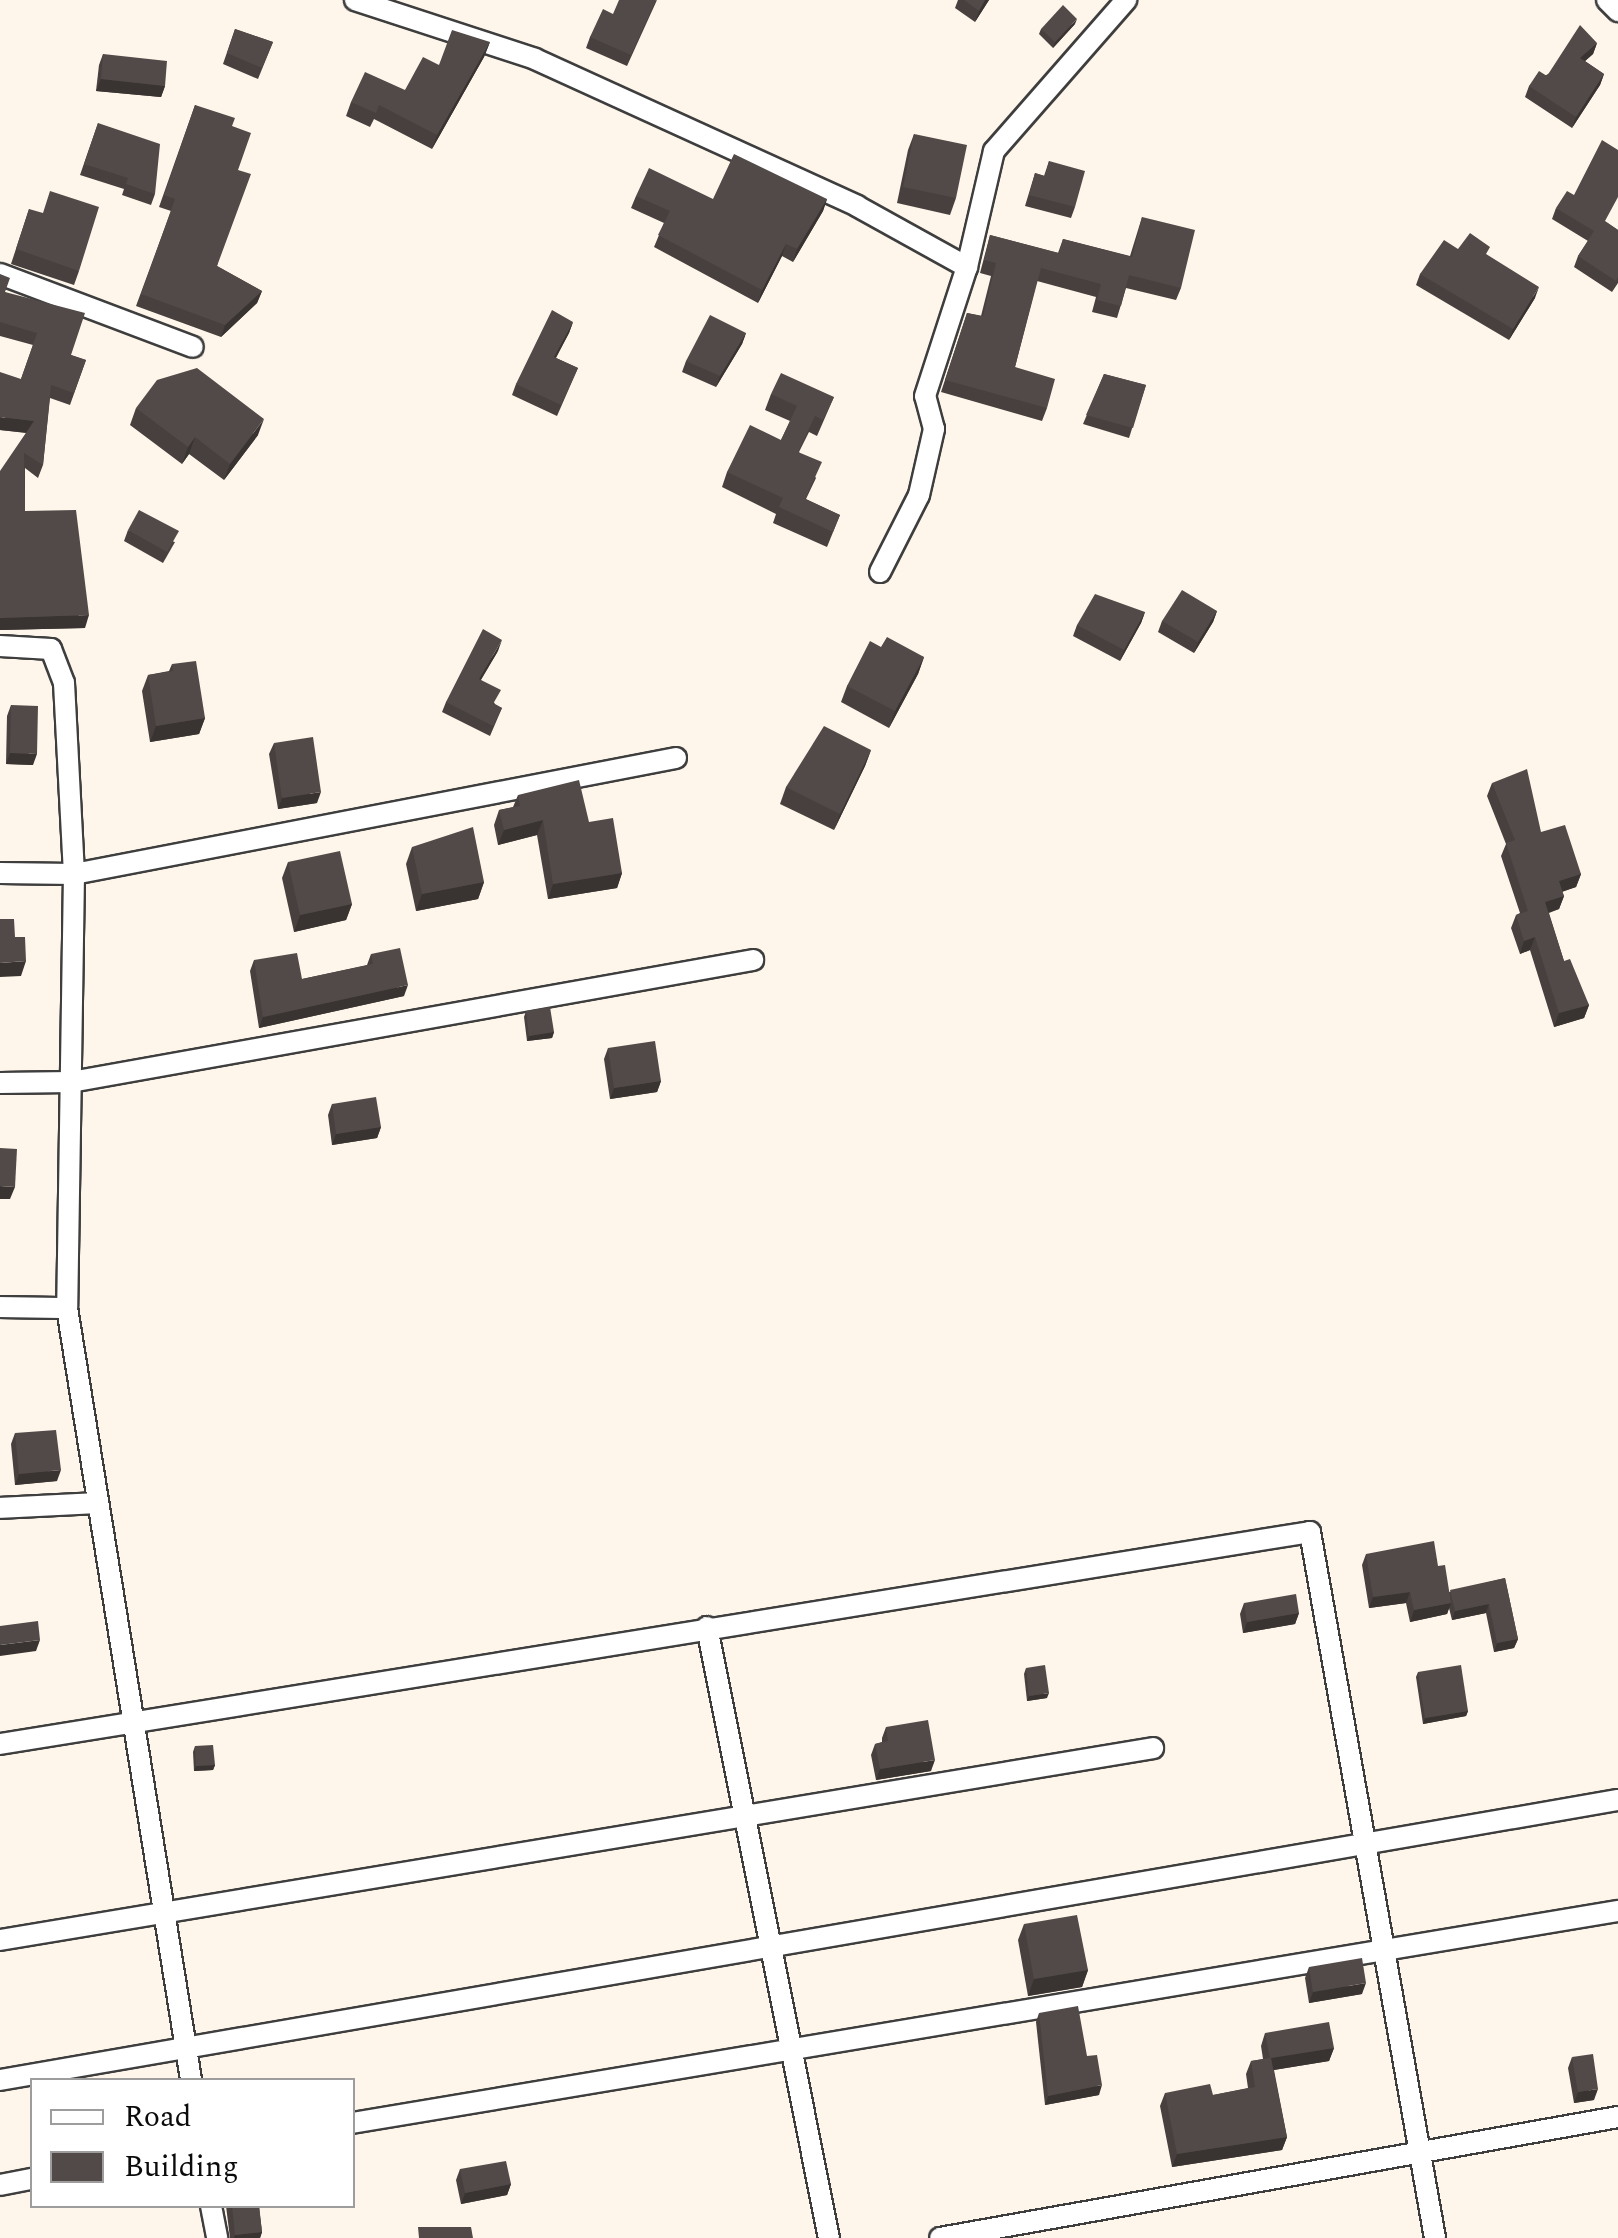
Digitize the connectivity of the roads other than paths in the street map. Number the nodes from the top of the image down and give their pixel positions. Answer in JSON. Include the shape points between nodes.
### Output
{"nodes":[{"id":1,"x":1126,"y":0,"type":"edge"},
{"id":2,"x":1607,"y":0,"type":"edge"},
{"id":3,"x":361,"y":1,"type":"edge"},
{"id":4,"x":1618,"y":11,"type":"edge"},
{"id":5,"x":967,"y":266,"type":"junction"},
{"id":6,"x":0,"y":274,"type":"edge"},
{"id":7,"x":193,"y":347,"type":"dead end"},
{"id":8,"x":880,"y":572,"type":"dead end"},
{"id":9,"x":0,"y":646,"type":"edge"},
{"id":10,"x":676,"y":758,"type":"dead end"},
{"id":11,"x":0,"y":873,"type":"edge"},
{"id":12,"x":74,"y":874,"type":"junction"},
{"id":13,"x":753,"y":960,"type":"dead end"},
{"id":14,"x":71,"y":1082,"type":"junction"},
{"id":15,"x":0,"y":1083,"type":"edge"},
{"id":16,"x":0,"y":1307,"type":"edge"},
{"id":17,"x":67,"y":1308,"type":"junction"},
{"id":18,"x":98,"y":1502,"type":"junction"},
{"id":19,"x":0,"y":1508,"type":"edge"},
{"id":20,"x":707,"y":1628,"type":"junction"},
{"id":21,"x":132,"y":1727,"type":"junction"},
{"id":22,"x":0,"y":1744,"type":"edge"},
{"id":23,"x":1153,"y":1748,"type":"dead end"},
{"id":24,"x":1618,"y":1800,"type":"edge"},
{"id":25,"x":748,"y":1814,"type":"junction"},
{"id":26,"x":1364,"y":1844,"type":"junction"},
{"id":27,"x":1618,"y":1911,"type":"edge"},
{"id":28,"x":163,"y":1912,"type":"junction"},
{"id":29,"x":0,"y":1940,"type":"edge"},
{"id":30,"x":774,"y":1949,"type":"junction"},
{"id":31,"x":1384,"y":1950,"type":"junction"},
{"id":32,"x":186,"y":2050,"type":"junction"},
{"id":33,"x":794,"y":2052,"type":"junction"},
{"id":34,"x":191,"y":2078,"type":"edge"},
{"id":35,"x":0,"y":2080,"type":"edge"},
{"id":36,"x":1618,"y":2117,"type":"edge"},
{"id":37,"x":355,"y":2123,"type":"edge"},
{"id":38,"x":1422,"y":2152,"type":"junction"},
{"id":39,"x":30,"y":2179,"type":"edge"},
{"id":40,"x":0,"y":2185,"type":"edge"},
{"id":41,"x":211,"y":2208,"type":"edge"},
{"id":42,"x":216,"y":2238,"type":"edge"},
{"id":43,"x":829,"y":2238,"type":"edge"},
{"id":44,"x":940,"y":2238,"type":"edge"},
{"id":45,"x":1435,"y":2238,"type":"edge"}],
"edges":[{"from":1,"to":5,"type":"street","via":[[994,150]]},
{"from":2,"to":4,"type":"street"},
{"from":3,"to":5,"type":"street","via":[[535,59],[857,206]]},
{"from":5,"to":8,"type":"street","via":[[925,396],[934,429],[920,495]]},
{"from":6,"to":7,"type":"street"},
{"from":9,"to":12,"type":"street","via":[[51,649],[64,684]]},
{"from":10,"to":12,"type":"street"},
{"from":11,"to":12,"type":"street"},
{"from":12,"to":14,"type":"street"},
{"from":13,"to":14,"type":"street"},
{"from":14,"to":15,"type":"street"},
{"from":14,"to":17,"type":"street"},
{"from":16,"to":17,"type":"street"},
{"from":17,"to":18,"type":"street"},
{"from":18,"to":19,"type":"street"},
{"from":18,"to":21,"type":"street"},
{"from":20,"to":21,"type":"street"},
{"from":20,"to":25,"type":"street"},
{"from":20,"to":26,"type":"street","via":[[1310,1532]]},
{"from":21,"to":22,"type":"street"},
{"from":21,"to":28,"type":"street"},
{"from":23,"to":25,"type":"street"},
{"from":24,"to":26,"type":"street"},
{"from":25,"to":28,"type":"street"},
{"from":25,"to":30,"type":"street"},
{"from":26,"to":30,"type":"street"},
{"from":26,"to":31,"type":"street"},
{"from":27,"to":31,"type":"street"},
{"from":28,"to":29,"type":"street"},
{"from":28,"to":32,"type":"street"},
{"from":30,"to":32,"type":"street"},
{"from":30,"to":33,"type":"street"},
{"from":31,"to":33,"type":"street"},
{"from":31,"to":38,"type":"street"},
{"from":32,"to":34,"type":"street"},
{"from":32,"to":35,"type":"street"},
{"from":33,"to":37,"type":"street"},
{"from":33,"to":43,"type":"street"},
{"from":36,"to":38,"type":"street"},
{"from":38,"to":44,"type":"street"},
{"from":38,"to":45,"type":"street"},
{"from":39,"to":40,"type":"street"},
{"from":41,"to":42,"type":"street"}]}
